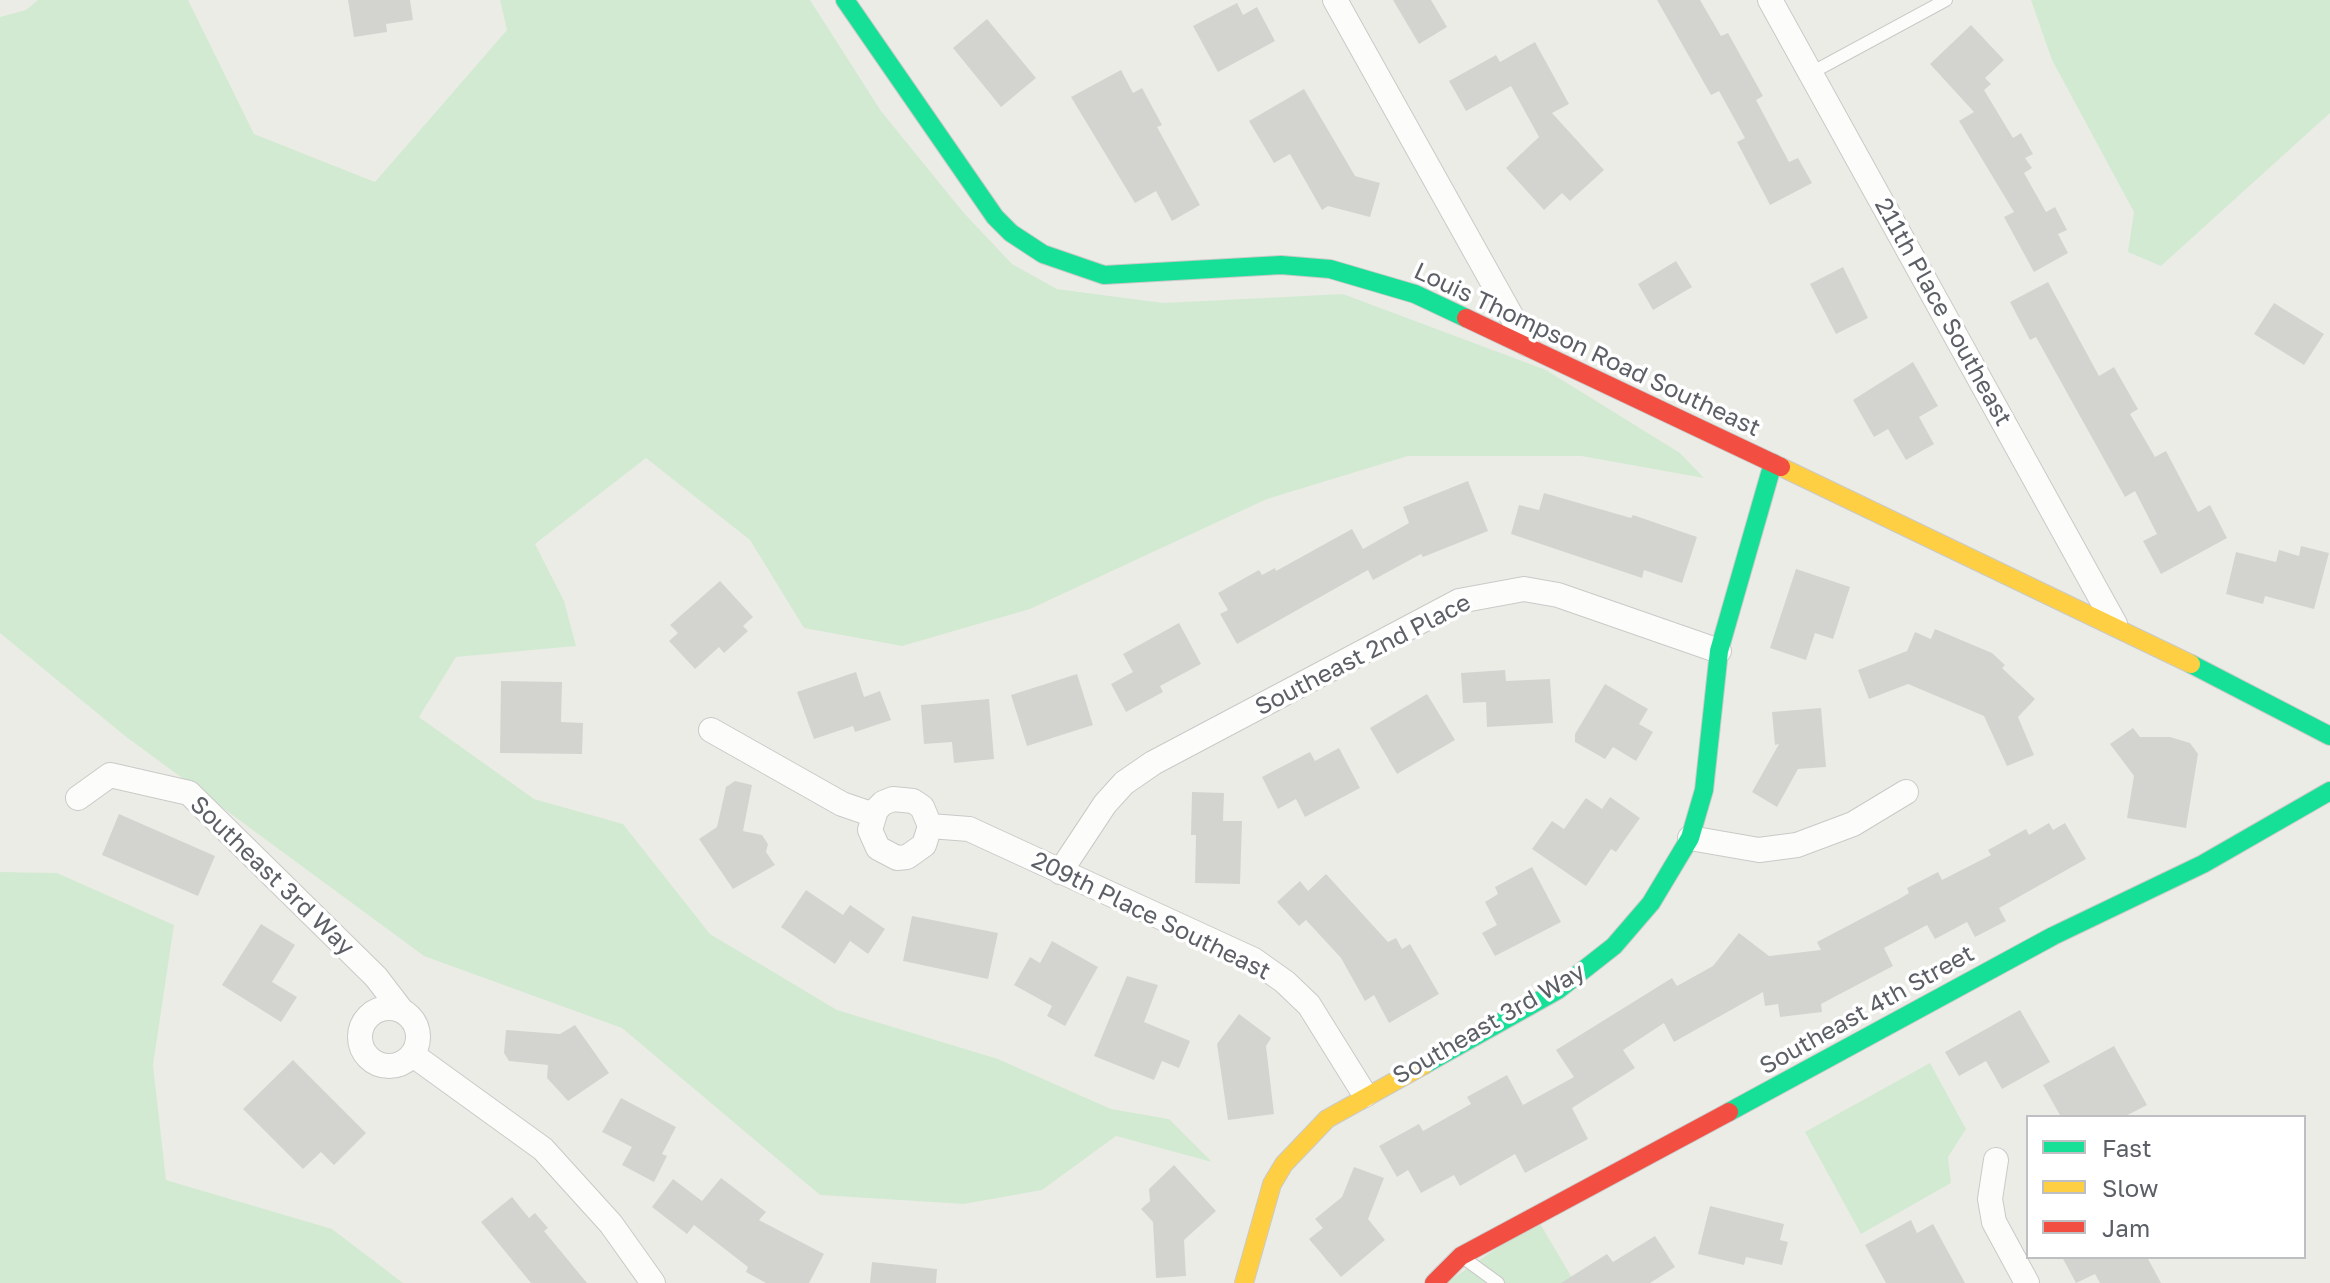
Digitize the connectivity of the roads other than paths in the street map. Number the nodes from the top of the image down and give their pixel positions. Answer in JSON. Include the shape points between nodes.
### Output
{"nodes":[{"id":1,"x":845,"y":0,"type":"edge"},
{"id":2,"x":1335,"y":0,"type":"edge"},
{"id":3,"x":1770,"y":0,"type":"edge"},
{"id":4,"x":1946,"y":0,"type":"edge"},
{"id":5,"x":1811,"y":73,"type":"junction"},
{"id":6,"x":1527,"y":344,"type":"junction"},
{"id":7,"x":1773,"y":463,"type":"junction"},
{"id":8,"x":2115,"y":624,"type":"junction"},
{"id":9,"x":1719,"y":651,"type":"junction"},
{"id":10,"x":711,"y":730,"type":"dead end"},
{"id":11,"x":2330,"y":736,"type":"edge"},
{"id":12,"x":2330,"y":791,"type":"edge"},
{"id":13,"x":1906,"y":792,"type":"dead end"},
{"id":14,"x":78,"y":798,"type":"dead end"},
{"id":15,"x":874,"y":815,"type":"junction"},
{"id":16,"x":930,"y":826,"type":"junction"},
{"id":17,"x":1690,"y":838,"type":"junction"},
{"id":18,"x":1060,"y":872,"type":"junction"},
{"id":19,"x":402,"y":1011,"type":"junction"},
{"id":20,"x":413,"y":1055,"type":"junction"},
{"id":21,"x":1365,"y":1095,"type":"junction"},
{"id":22,"x":1996,"y":1160,"type":"dead end"},
{"id":23,"x":1461,"y":1256,"type":"junction"},
{"id":24,"x":653,"y":1283,"type":"edge"},
{"id":25,"x":1244,"y":1283,"type":"edge"},
{"id":26,"x":1434,"y":1283,"type":"edge"},
{"id":27,"x":1498,"y":1283,"type":"edge"},
{"id":28,"x":2027,"y":1283,"type":"edge"}],
"edges":[{"from":1,"to":6,"type":"street","name":"Louis Thompson Road Southeast","via":[[995,217],[1043,254],[1075,268],[1119,276],[1281,265],[1330,269],[1415,294]]},
{"from":2,"to":6,"type":"street"},
{"from":3,"to":5,"type":"street","name":"211th Place Southeast"},
{"from":4,"to":5,"type":"lane"},
{"from":5,"to":8,"type":"street","name":"211th Place Southeast"},
{"from":6,"to":7,"type":"street","name":"Louis Thompson Road Southeast"},
{"from":7,"to":8,"type":"street","name":"Louis Thompson Road Southeast"},
{"from":7,"to":9,"type":"street","name":"Southeast 3rd Way"},
{"from":8,"to":11,"type":"street","name":"Louis Thompson Road Southeast"},
{"from":9,"to":17,"type":"street","name":"Southeast 3rd Way","via":[[1704,790]]},
{"from":9,"to":18,"type":"street","name":"Southeast 2nd Place","via":[[1558,595],[1524,589],[1459,601],[1153,763],[1105,804]]},
{"from":10,"to":15,"type":"street","via":[[842,804]]},
{"from":12,"to":23,"type":"street","name":"Southeast 4th Street","via":[[2203,864],[2053,936]]},
{"from":13,"to":17,"type":"street","via":[[1853,824],[1797,845],[1759,850]]},
{"from":14,"to":19,"type":"street","name":"Southeast 3rd Way","via":[[110,775],[189,793],[376,977]]},
{"from":15,"to":16,"type":"street","via":[[883,803],[903,799],[922,807]]},
{"from":15,"to":16,"type":"street","via":[[873,840],[897,858],[924,845]]},
{"from":16,"to":18,"type":"street","name":"209th Place Southeast","via":[[969,829]]},
{"from":17,"to":21,"type":"street","name":"Southeast 3rd Way","via":[[1651,903],[1590,967],[1558,990]]},
{"from":18,"to":21,"type":"street","name":"209th Place Southeast","via":[[1254,960],[1285,982],[1327,1028]]},
{"from":19,"to":20,"type":"street","name":"Southeast 3rd Way","via":[[416,1026]]},
{"from":19,"to":20,"type":"street","via":[[373,1013],[360,1039],[376,1064],[396,1066]]},
{"from":20,"to":24,"type":"street","via":[[543,1149],[611,1224]]},
{"from":21,"to":25,"type":"street","name":"Southeast 3rd Way","via":[[1327,1119],[1284,1164],[1272,1184]]},
{"from":22,"to":28,"type":"street","via":[[1990,1199],[1994,1222]]},
{"from":23,"to":26,"type":"street","name":"Southeast 4th Street"},
{"from":23,"to":27,"type":"lane"}]}
